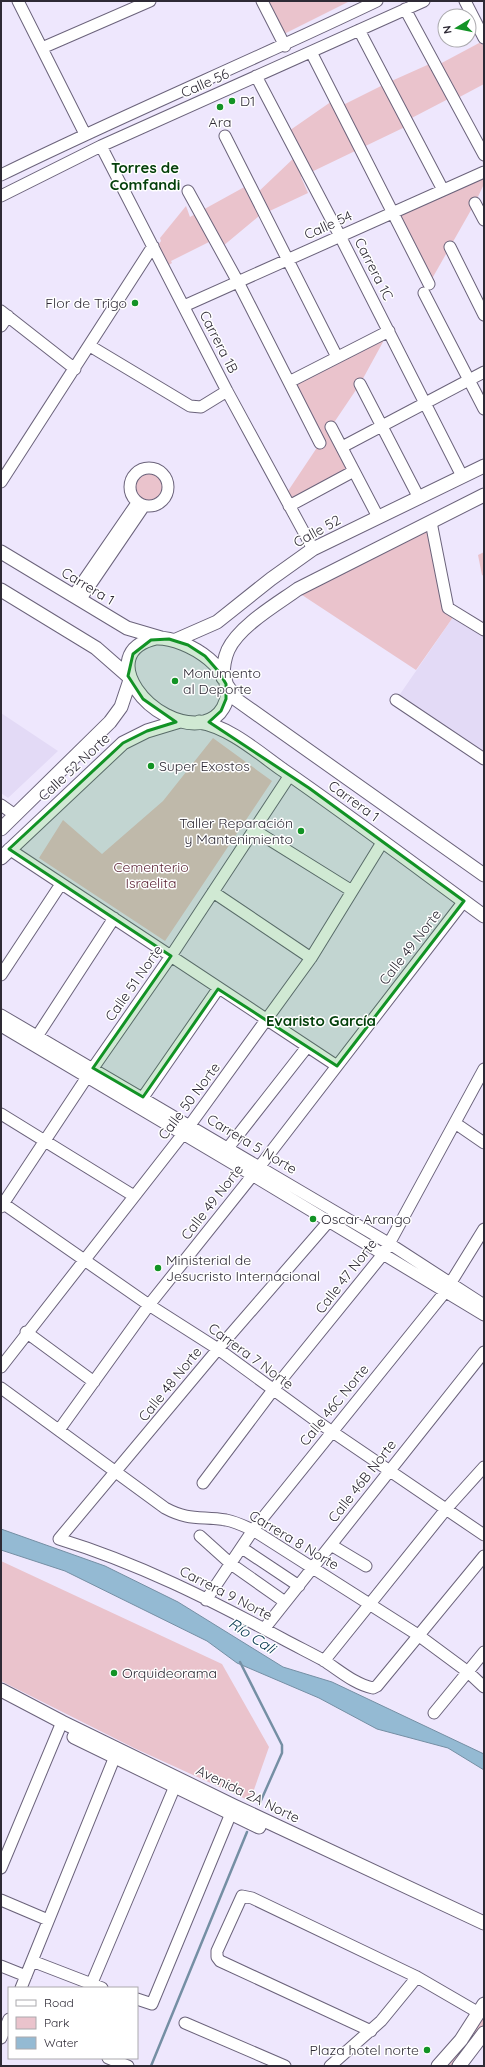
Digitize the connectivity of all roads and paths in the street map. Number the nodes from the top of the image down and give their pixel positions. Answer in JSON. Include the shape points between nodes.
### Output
{"nodes":[{"id":1,"x":18,"y":1,"type":"edge"},
{"id":2,"x":150,"y":1,"type":"edge"},
{"id":3,"x":262,"y":1,"type":"edge"},
{"id":4,"x":377,"y":1,"type":"edge"},
{"id":5,"x":424,"y":1,"type":"edge"},
{"id":6,"x":465,"y":1,"type":"edge"},
{"id":7,"x":405,"y":9,"type":"junction"},
{"id":8,"x":359,"y":30,"type":"junction"},
{"id":9,"x":484,"y":38,"type":"edge"},
{"id":10,"x":285,"y":46,"type":"junction"},
{"id":11,"x":42,"y":48,"type":"junction"},
{"id":12,"x":310,"y":52,"type":"junction"},
{"id":13,"x":274,"y":68,"type":"junction"},
{"id":14,"x":256,"y":76,"type":"junction"},
{"id":15,"x":120,"y":120,"type":"junction"},
{"id":16,"x":86,"y":134,"type":"junction"},
{"id":17,"x":127,"y":134,"type":"junction"},
{"id":18,"x":226,"y":136,"type":"dead end"},
{"id":19,"x":101,"y":146,"type":"junction"},
{"id":20,"x":42,"y":155,"type":"junction"},
{"id":21,"x":484,"y":155,"type":"edge"},
{"id":22,"x":48,"y":172,"type":"junction"},
{"id":23,"x":484,"y":172,"type":"edge"},
{"id":24,"x":1,"y":175,"type":"edge"},
{"id":25,"x":443,"y":190,"type":"junction"},
{"id":26,"x":188,"y":191,"type":"dead end"},
{"id":27,"x":1,"y":196,"type":"edge"},
{"id":28,"x":475,"y":203,"type":"dead end"},
{"id":29,"x":394,"y":212,"type":"junction"},
{"id":30,"x":484,"y":220,"type":"edge"},
{"id":31,"x":340,"y":236,"type":"junction"},
{"id":32,"x":153,"y":246,"type":"junction"},
{"id":33,"x":450,"y":247,"type":"dead end"},
{"id":34,"x":287,"y":260,"type":"junction"},
{"id":35,"x":238,"y":282,"type":"junction"},
{"id":36,"x":184,"y":306,"type":"junction"},
{"id":37,"x":4,"y":314,"type":"edge"},
{"id":38,"x":484,"y":314,"type":"edge"},
{"id":39,"x":1,"y":326,"type":"edge"},
{"id":40,"x":389,"y":331,"type":"junction"},
{"id":41,"x":90,"y":346,"type":"junction"},
{"id":42,"x":337,"y":357,"type":"junction"},
{"id":43,"x":75,"y":369,"type":"junction"},
{"id":44,"x":484,"y":372,"type":"edge"},
{"id":45,"x":469,"y":380,"type":"junction"},
{"id":46,"x":288,"y":382,"type":"junction"},
{"id":47,"x":360,"y":384,"type":"dead end"},
{"id":48,"x":227,"y":391,"type":"junction"},
{"id":49,"x":426,"y":403,"type":"junction"},
{"id":50,"x":484,"y":409,"type":"edge"},
{"id":51,"x":382,"y":426,"type":"junction"},
{"id":52,"x":331,"y":427,"type":"dead end"},
{"id":53,"x":320,"y":443,"type":"dead end"},
{"id":54,"x":342,"y":447,"type":"junction"},
{"id":55,"x":484,"y":466,"type":"edge"},
{"id":56,"x":354,"y":471,"type":"junction"},
{"id":57,"x":462,"y":476,"type":"junction"},
{"id":58,"x":1,"y":482,"type":"edge"},
{"id":59,"x":484,"y":495,"type":"edge"},
{"id":60,"x":419,"y":498,"type":"junction"},
{"id":61,"x":140,"y":504,"type":"dead end"},
{"id":62,"x":289,"y":506,"type":"junction"},
{"id":63,"x":378,"y":518,"type":"junction"},
{"id":64,"x":431,"y":522,"type":"junction"},
{"id":65,"x":313,"y":550,"type":"junction"},
{"id":66,"x":1,"y":552,"type":"edge"},
{"id":67,"x":1,"y":590,"type":"edge"},
{"id":68,"x":77,"y":598,"type":"junction"},
{"id":69,"x":484,"y":630,"type":"edge"},
{"id":70,"x":162,"y":638,"type":"junction"},
{"id":71,"x":176,"y":640,"type":"junction"},
{"id":72,"x":129,"y":678,"type":"junction"},
{"id":73,"x":224,"y":681,"type":"junction"},
{"id":74,"x":396,"y":700,"type":"dead end"},
{"id":75,"x":180,"y":721,"type":"junction"},
{"id":76,"x":199,"y":722,"type":"junction"},
{"id":77,"x":484,"y":759,"type":"edge"},
{"id":78,"x":290,"y":775,"type":"junction"},
{"id":79,"x":1,"y":805,"type":"edge"},
{"id":80,"x":15,"y":814,"type":"junction"},
{"id":81,"x":1,"y":829,"type":"edge"},
{"id":82,"x":254,"y":830,"type":"junction"},
{"id":83,"x":383,"y":841,"type":"junction"},
{"id":84,"x":5,"y":853,"type":"edge"},
{"id":85,"x":484,"y":875,"type":"edge"},
{"id":86,"x":61,"y":884,"type":"junction"},
{"id":87,"x":352,"y":891,"type":"junction"},
{"id":88,"x":213,"y":892,"type":"junction"},
{"id":89,"x":464,"y":901,"type":"junction"},
{"id":90,"x":484,"y":916,"type":"edge"},
{"id":91,"x":114,"y":918,"type":"junction"},
{"id":92,"x":171,"y":956,"type":"junction"},
{"id":93,"x":311,"y":958,"type":"junction"},
{"id":94,"x":1,"y":975,"type":"edge"},
{"id":95,"x":218,"y":989,"type":"junction"},
{"id":96,"x":1,"y":1015,"type":"edge"},
{"id":97,"x":266,"y":1020,"type":"junction"},
{"id":98,"x":1,"y":1026,"type":"edge"},
{"id":99,"x":35,"y":1041,"type":"junction"},
{"id":100,"x":307,"y":1047,"type":"junction"},
{"id":101,"x":337,"y":1066,"type":"junction"},
{"id":102,"x":93,"y":1068,"type":"junction"},
{"id":103,"x":484,"y":1070,"type":"edge"},
{"id":104,"x":87,"y":1078,"type":"junction"},
{"id":105,"x":143,"y":1097,"type":"junction"},
{"id":106,"x":136,"y":1107,"type":"junction"},
{"id":107,"x":1,"y":1114,"type":"edge"},
{"id":108,"x":455,"y":1123,"type":"junction"},
{"id":109,"x":190,"y":1125,"type":"junction"},
{"id":110,"x":183,"y":1134,"type":"junction"},
{"id":111,"x":45,"y":1141,"type":"junction"},
{"id":112,"x":484,"y":1143,"type":"edge"},
{"id":113,"x":225,"y":1152,"type":"junction"},
{"id":114,"x":256,"y":1171,"type":"junction"},
{"id":115,"x":134,"y":1196,"type":"junction"},
{"id":116,"x":2,"y":1204,"type":"edge"},
{"id":117,"x":333,"y":1217,"type":"junction"},
{"id":118,"x":484,"y":1229,"type":"edge"},
{"id":119,"x":387,"y":1249,"type":"junction"},
{"id":120,"x":85,"y":1259,"type":"junction"},
{"id":121,"x":448,"y":1288,"type":"junction"},
{"id":122,"x":149,"y":1305,"type":"junction"},
{"id":123,"x":484,"y":1305,"type":"edge"},
{"id":124,"x":484,"y":1315,"type":"edge"},
{"id":125,"x":26,"y":1332,"type":"junction"},
{"id":126,"x":218,"y":1349,"type":"junction"},
{"id":127,"x":484,"y":1352,"type":"edge"},
{"id":128,"x":1,"y":1366,"type":"edge"},
{"id":129,"x":94,"y":1382,"type":"junction"},
{"id":130,"x":1,"y":1388,"type":"edge"},
{"id":131,"x":274,"y":1390,"type":"junction"},
{"id":132,"x":59,"y":1430,"type":"junction"},
{"id":133,"x":332,"y":1432,"type":"junction"},
{"id":134,"x":484,"y":1467,"type":"edge"},
{"id":135,"x":390,"y":1470,"type":"junction"},
{"id":136,"x":116,"y":1473,"type":"junction"},
{"id":137,"x":203,"y":1483,"type":"dead end"},
{"id":138,"x":447,"y":1508,"type":"junction"},
{"id":139,"x":253,"y":1530,"type":"junction"},
{"id":140,"x":484,"y":1535,"type":"edge"},
{"id":141,"x":200,"y":1536,"type":"dead end"},
{"id":142,"x":59,"y":1539,"type":"joint"},
{"id":143,"x":331,"y":1545,"type":"junction"},
{"id":144,"x":242,"y":1548,"type":"junction"},
{"id":145,"x":484,"y":1556,"type":"edge"},
{"id":146,"x":231,"y":1564,"type":"junction"},
{"id":147,"x":366,"y":1566,"type":"dead end"},
{"id":148,"x":314,"y":1568,"type":"junction"},
{"id":149,"x":299,"y":1586,"type":"junction"},
{"id":150,"x":206,"y":1600,"type":"junction"},
{"id":151,"x":285,"y":1602,"type":"junction"},
{"id":152,"x":369,"y":1605,"type":"junction"},
{"id":153,"x":264,"y":1629,"type":"junction"},
{"id":154,"x":418,"y":1635,"type":"junction"},
{"id":155,"x":484,"y":1652,"type":"edge"},
{"id":156,"x":324,"y":1661,"type":"junction"},
{"id":157,"x":468,"y":1672,"type":"junction"},
{"id":158,"x":484,"y":1687,"type":"edge"},
{"id":159,"x":2,"y":1696,"type":"edge"},
{"id":160,"x":434,"y":1713,"type":"dead end"},
{"id":161,"x":60,"y":1726,"type":"junction"},
{"id":162,"x":116,"y":1753,"type":"junction"},
{"id":163,"x":176,"y":1782,"type":"junction"},
{"id":164,"x":232,"y":1810,"type":"junction"},
{"id":165,"x":1,"y":1868,"type":"edge"},
{"id":166,"x":1,"y":1900,"type":"edge"},
{"id":167,"x":48,"y":1920,"type":"junction"},
{"id":168,"x":484,"y":1924,"type":"edge"},
{"id":169,"x":484,"y":1930,"type":"edge"},
{"id":170,"x":32,"y":1961,"type":"junction"},
{"id":171,"x":1,"y":1966,"type":"edge"},
{"id":172,"x":26,"y":1976,"type":"junction"},
{"id":173,"x":417,"y":1977,"type":"junction"},
{"id":174,"x":91,"y":1984,"type":"junction"},
{"id":175,"x":21,"y":1987,"type":"edge"},
{"id":176,"x":99,"y":1987,"type":"edge"},
{"id":177,"x":138,"y":1999,"type":"edge"},
{"id":178,"x":481,"y":2008,"type":"edge"},
{"id":179,"x":8,"y":2021,"type":"edge"},
{"id":180,"x":185,"y":2022,"type":"dead end"},
{"id":181,"x":371,"y":2031,"type":"junction"},
{"id":182,"x":2,"y":2033,"type":"edge"},
{"id":183,"x":484,"y":2033,"type":"edge"},
{"id":184,"x":110,"y":2059,"type":"edge"},
{"id":185,"x":128,"y":2066,"type":"edge"},
{"id":186,"x":285,"y":2066,"type":"edge"},
{"id":187,"x":330,"y":2066,"type":"edge"},
{"id":188,"x":438,"y":2066,"type":"edge"},
{"id":189,"x":459,"y":2066,"type":"edge"}],
"edges":[{"from":1,"to":11,"type":"street"},
{"from":2,"to":11,"type":"street"},
{"from":3,"to":10,"type":"street"},
{"from":4,"to":10,"type":"street","name":"Calle 56"},
{"from":5,"to":7,"type":"street","name":"Calle 56"},
{"from":6,"to":9,"type":"street"},
{"from":7,"to":8,"type":"street","name":"Calle 56"},
{"from":7,"to":21,"type":"street"},
{"from":8,"to":12,"type":"street","name":"Calle 56"},
{"from":8,"to":25,"type":"street"},
{"from":10,"to":13,"type":"street","via":[[280,61]]},
{"from":10,"to":15,"type":"street","name":"Calle 56"},
{"from":11,"to":16,"type":"street"},
{"from":12,"to":13,"type":"street","name":"Calle 56"},
{"from":12,"to":29,"type":"street"},
{"from":13,"to":14,"type":"street","name":"Calle 56"},
{"from":14,"to":17,"type":"street","name":"Calle 56"},
{"from":14,"to":31,"type":"street","name":"Carrera 1C"},
{"from":15,"to":16,"type":"street","name":"Calle 56"},
{"from":15,"to":17,"type":"street","via":[[127,120],[131,126]]},
{"from":16,"to":20,"type":"street","name":"Calle 56"},
{"from":17,"to":19,"type":"street","name":"Calle 56"},
{"from":18,"to":34,"type":"street"},
{"from":19,"to":22,"type":"street","name":"Calle 56"},
{"from":19,"to":32,"type":"street","name":"Carrera 1B"},
{"from":20,"to":22,"type":"street","via":[[39,166],[41,170]]},
{"from":20,"to":24,"type":"street","name":"Calle 56"},
{"from":22,"to":27,"type":"street","name":"Calle 56"},
{"from":23,"to":25,"type":"street","name":"Calle 54"},
{"from":25,"to":29,"type":"street","name":"Calle 54"},
{"from":26,"to":35,"type":"street"},
{"from":28,"to":30,"type":"street"},
{"from":29,"to":31,"type":"street","name":"Calle 54"},
{"from":29,"to":45,"type":"street"},
{"from":31,"to":34,"type":"street","name":"Calle 54"},
{"from":31,"to":40,"type":"street","name":"Carrera 1C"},
{"from":32,"to":36,"type":"street","name":"Carrera 1B"},
{"from":32,"to":41,"type":"street"},
{"from":33,"to":38,"type":"street"},
{"from":34,"to":35,"type":"street","name":"Calle 54"},
{"from":34,"to":42,"type":"street"},
{"from":35,"to":36,"type":"street","name":"Calle 54"},
{"from":35,"to":46,"type":"street"},
{"from":36,"to":48,"type":"street","name":"Carrera 1B"},
{"from":37,"to":39,"type":"street"},
{"from":37,"to":43,"type":"street"},
{"from":40,"to":42,"type":"street"},
{"from":40,"to":49,"type":"street","name":"Carrera 1C"},
{"from":41,"to":43,"type":"street"},
{"from":41,"to":48,"type":"street","via":[[195,408]]},
{"from":42,"to":46,"type":"street"},
{"from":43,"to":58,"type":"street"},
{"from":44,"to":45,"type":"street"},
{"from":45,"to":49,"type":"street"},
{"from":45,"to":50,"type":"street"},
{"from":46,"to":53,"type":"street"},
{"from":47,"to":51,"type":"street"},
{"from":48,"to":62,"type":"street","name":"Carrera 1B"},
{"from":49,"to":51,"type":"street"},
{"from":49,"to":57,"type":"street","name":"Carrera 1C"},
{"from":51,"to":54,"type":"street"},
{"from":51,"to":60,"type":"street"},
{"from":52,"to":54,"type":"street"},
{"from":54,"to":56,"type":"street"},
{"from":55,"to":57,"type":"main road","name":"Calle 52"},
{"from":56,"to":62,"type":"street"},
{"from":56,"to":63,"type":"street"},
{"from":57,"to":60,"type":"main road","name":"Calle 52"},
{"from":59,"to":64,"type":"main road"},
{"from":60,"to":63,"type":"main road","name":"Calle 52"},
{"from":61,"to":68,"type":"street"},
{"from":62,"to":65,"type":"street","name":"Carrera 1B"},
{"from":63,"to":65,"type":"main road","name":"Calle 52"},
{"from":64,"to":69,"type":"street","via":[[448,608]]},
{"from":64,"to":73,"type":"main road","via":[[315,580],[270,608],[233,642],[225,657]]},
{"from":65,"to":71,"type":"main road","name":"Calle 52","via":[[217,622]]},
{"from":66,"to":68,"type":"main road","name":"Carrera 1"},
{"from":67,"to":72,"type":"main road","via":[[96,648]]},
{"from":68,"to":70,"type":"main road","name":"Carrera 1","via":[[127,628]]},
{"from":70,"to":71,"type":"main road"},
{"from":70,"to":72,"type":"main road","via":[[145,642],[136,649],[130,659]]},
{"from":71,"to":73,"type":"main road","via":[[205,656]]},
{"from":72,"to":75,"type":"main road","via":[[148,704],[162,714]]},
{"from":72,"to":80,"type":"main road","name":"Calle 52 Norte","via":[[121,707],[110,722]]},
{"from":73,"to":76,"type":"main road","via":[[226,699],[221,711],[211,719]]},
{"from":73,"to":85,"type":"main road","name":"Carrera 1","via":[[237,700]]},
{"from":74,"to":77,"type":"street"},
{"from":75,"to":76,"type":"main road"},
{"from":75,"to":84,"type":"main road","name":"Calle 52 Norte","via":[[147,731],[124,743]]},
{"from":76,"to":78,"type":"main road","name":"Carrera 1","via":[[224,730]]},
{"from":78,"to":82,"type":"street","name":"Calle 51 Norte"},
{"from":78,"to":83,"type":"main road","name":"Carrera 1"},
{"from":79,"to":80,"type":"street"},
{"from":80,"to":81,"type":"main road","name":"Calle 52 Norte"},
{"from":82,"to":87,"type":"street"},
{"from":82,"to":88,"type":"street","name":"Calle 51 Norte"},
{"from":83,"to":87,"type":"street","name":"Calle 50 Norte"},
{"from":83,"to":89,"type":"main road","name":"Carrera 1"},
{"from":84,"to":86,"type":"street"},
{"from":86,"to":91,"type":"street"},
{"from":86,"to":94,"type":"street"},
{"from":87,"to":93,"type":"street","name":"Calle 50 Norte"},
{"from":88,"to":92,"type":"street","name":"Calle 51 Norte"},
{"from":88,"to":93,"type":"street"},
{"from":89,"to":90,"type":"main road","name":"Carrera 1"},
{"from":89,"to":101,"type":"street","name":"Calle 49 Norte"},
{"from":91,"to":92,"type":"street"},
{"from":91,"to":99,"type":"street"},
{"from":92,"to":95,"type":"street"},
{"from":92,"to":102,"type":"street","name":"Calle 51 Norte"},
{"from":93,"to":97,"type":"street","name":"Calle 50 Norte"},
{"from":95,"to":97,"type":"street"},
{"from":95,"to":105,"type":"street"},
{"from":96,"to":99,"type":"street","name":"Carrera 5 Norte"},
{"from":97,"to":100,"type":"street"},
{"from":97,"to":109,"type":"street","name":"Calle 50 Norte"},
{"from":98,"to":99,"type":"street","name":"Carrera 5 Norte"},
{"from":99,"to":102,"type":"street","name":"Carrera 5 Norte"},
{"from":99,"to":104,"type":"street","name":"Carrera 5 Norte"},
{"from":100,"to":101,"type":"street"},
{"from":100,"to":113,"type":"street"},
{"from":101,"to":114,"type":"street","name":"Calle 49 Norte"},
{"from":102,"to":104,"type":"street","name":"Calle 51 Norte"},
{"from":102,"to":105,"type":"street","name":"Carrera 5 Norte"},
{"from":103,"to":108,"type":"street","name":"Calle 47 Norte"},
{"from":104,"to":106,"type":"street","name":"Carrera 5 Norte"},
{"from":104,"to":111,"type":"street","name":"Calle 51 Norte"},
{"from":105,"to":106,"type":"street"},
{"from":105,"to":109,"type":"street","name":"Carrera 5 Norte"},
{"from":106,"to":110,"type":"street","name":"Carrera 5 Norte"},
{"from":107,"to":111,"type":"street"},
{"from":108,"to":112,"type":"street"},
{"from":108,"to":119,"type":"street","name":"Calle 47 Norte"},
{"from":109,"to":110,"type":"street","name":"Calle 50 Norte"},
{"from":109,"to":113,"type":"street","name":"Carrera 5 Norte"},
{"from":110,"to":113,"type":"street","name":"Carrera 5 Norte"},
{"from":110,"to":115,"type":"street","name":"Calle 50 Norte"},
{"from":111,"to":115,"type":"street"},
{"from":111,"to":116,"type":"street","name":"Calle 51 Norte"},
{"from":113,"to":114,"type":"street","name":"Carrera 5 Norte"},
{"from":114,"to":117,"type":"street","name":"Carrera 5 Norte"},
{"from":114,"to":122,"type":"street","name":"Calle 49 Norte"},
{"from":115,"to":120,"type":"street","name":"Calle 50 Norte"},
{"from":116,"to":120,"type":"street","name":"Carrera 7 Norte"},
{"from":117,"to":119,"type":"street","name":"Carrera 5 Norte"},
{"from":117,"to":126,"type":"street","name":"Calle 48 Norte"},
{"from":118,"to":121,"type":"street","name":"Calle 46C Norte"},
{"from":119,"to":121,"type":"street","name":"Carrera 5 Norte"},
{"from":119,"to":131,"type":"street","name":"Calle 47 Norte"},
{"from":120,"to":122,"type":"street","name":"Carrera 7 Norte"},
{"from":120,"to":125,"type":"street","name":"Calle 50 Norte"},
{"from":121,"to":123,"type":"street","name":"Carrera 5 Norte"},
{"from":121,"to":124,"type":"street","name":"Carrera 5 Norte"},
{"from":121,"to":133,"type":"street","name":"Calle 46C Norte"},
{"from":122,"to":126,"type":"street","name":"Carrera 7 Norte"},
{"from":122,"to":129,"type":"street","name":"Calle 49 Norte"},
{"from":125,"to":128,"type":"street","name":"Calle 50 Norte"},
{"from":125,"to":129,"type":"street"},
{"from":126,"to":131,"type":"street","name":"Carrera 7 Norte"},
{"from":126,"to":136,"type":"street","name":"Calle 48 Norte"},
{"from":127,"to":135,"type":"street","name":"Calle 46B Norte"},
{"from":129,"to":132,"type":"street","name":"Calle 49 Norte"},
{"from":130,"to":132,"type":"street","name":"Carrera 8 Norte"},
{"from":131,"to":133,"type":"street","name":"Carrera 7 Norte"},
{"from":131,"to":137,"type":"street","name":"Calle 47 Norte"},
{"from":132,"to":136,"type":"street","name":"Carrera 8 Norte"},
{"from":133,"to":135,"type":"street","name":"Carrera 7 Norte"},
{"from":133,"to":139,"type":"street","name":"Calle 46C Norte"},
{"from":134,"to":138,"type":"street"},
{"from":135,"to":138,"type":"street","name":"Carrera 7 Norte"},
{"from":135,"to":143,"type":"street","name":"Calle 46B Norte"},
{"from":136,"to":139,"type":"street","name":"Carrera 8 Norte","via":[[178,1515],[225,1520]]},
{"from":136,"to":142,"type":"street","name":"Calle 48 Norte"},
{"from":138,"to":140,"type":"street","name":"Carrera 7 Norte"},
{"from":138,"to":152,"type":"street"},
{"from":139,"to":144,"type":"street","name":"Calle 46C Norte"},
{"from":139,"to":148,"type":"street","name":"Carrera 8 Norte"},
{"from":141,"to":146,"type":"street"},
{"from":142,"to":150,"type":"street","name":"Carrera 9 Norte","via":[[138,1566]]},
{"from":143,"to":147,"type":"street"},
{"from":143,"to":148,"type":"street","name":"Calle 46B Norte"},
{"from":144,"to":146,"type":"street","name":"Calle 46C Norte"},
{"from":144,"to":149,"type":"street"},
{"from":145,"to":154,"type":"street"},
{"from":146,"to":150,"type":"street","name":"Calle 46C Norte"},
{"from":146,"to":151,"type":"street"},
{"from":148,"to":149,"type":"street","name":"Calle 46B Norte"},
{"from":148,"to":152,"type":"street","name":"Carrera 8 Norte"},
{"from":149,"to":151,"type":"street","name":"Calle 46B Norte"},
{"from":150,"to":153,"type":"street","name":"Carrera 9 Norte"},
{"from":151,"to":153,"type":"street","name":"Calle 46B Norte"},
{"from":152,"to":154,"type":"street","name":"Carrera 8 Norte"},
{"from":152,"to":156,"type":"street"},
{"from":153,"to":156,"type":"street","name":"Carrera 9 Norte"},
{"from":154,"to":156,"type":"street","name":"Carrera 9 Norte","via":[[373,1688],[356,1682]]},
{"from":154,"to":157,"type":"street","name":"Carrera 8 Norte"},
{"from":155,"to":157,"type":"street"},
{"from":157,"to":158,"type":"street","name":"Carrera 8 Norte"},
{"from":157,"to":160,"type":"street"},
{"from":159,"to":161,"type":"main road","name":"Avenida 2A Norte"},
{"from":161,"to":162,"type":"main road","name":"Avenida 2A Norte"},
{"from":161,"to":165,"type":"street"},
{"from":162,"to":163,"type":"main road","name":"Avenida 2A Norte"},
{"from":162,"to":167,"type":"street"},
{"from":163,"to":164,"type":"main road","name":"Avenida 2A Norte"},
{"from":163,"to":174,"type":"street"},
{"from":164,"to":168,"type":"main road","name":"Avenida 2A Norte"},
{"from":164,"to":169,"type":"main road","name":"Avenida 2A Norte"},
{"from":164,"to":177,"type":"street","via":[[152,2004]]},
{"from":166,"to":167,"type":"street"},
{"from":167,"to":170,"type":"street"},
{"from":170,"to":172,"type":"street"},
{"from":170,"to":174,"type":"street"},
{"from":171,"to":172,"type":"street"},
{"from":172,"to":175,"type":"street"},
{"from":173,"to":178,"type":"street"},
{"from":173,"to":181,"type":"street"},
{"from":173,"to":181,"type":"street","via":[[252,1898],[242,1896],[217,1951],[217,1957],[224,1964]]},
{"from":174,"to":176,"type":"street"},
{"from":178,"to":188,"type":"main road","via":[[460,2040]]},
{"from":179,"to":182,"type":"street"},
{"from":180,"to":186,"type":"street"},
{"from":181,"to":187,"type":"street"},
{"from":183,"to":189,"type":"main road"},
{"from":184,"to":185,"type":"street"}]}
